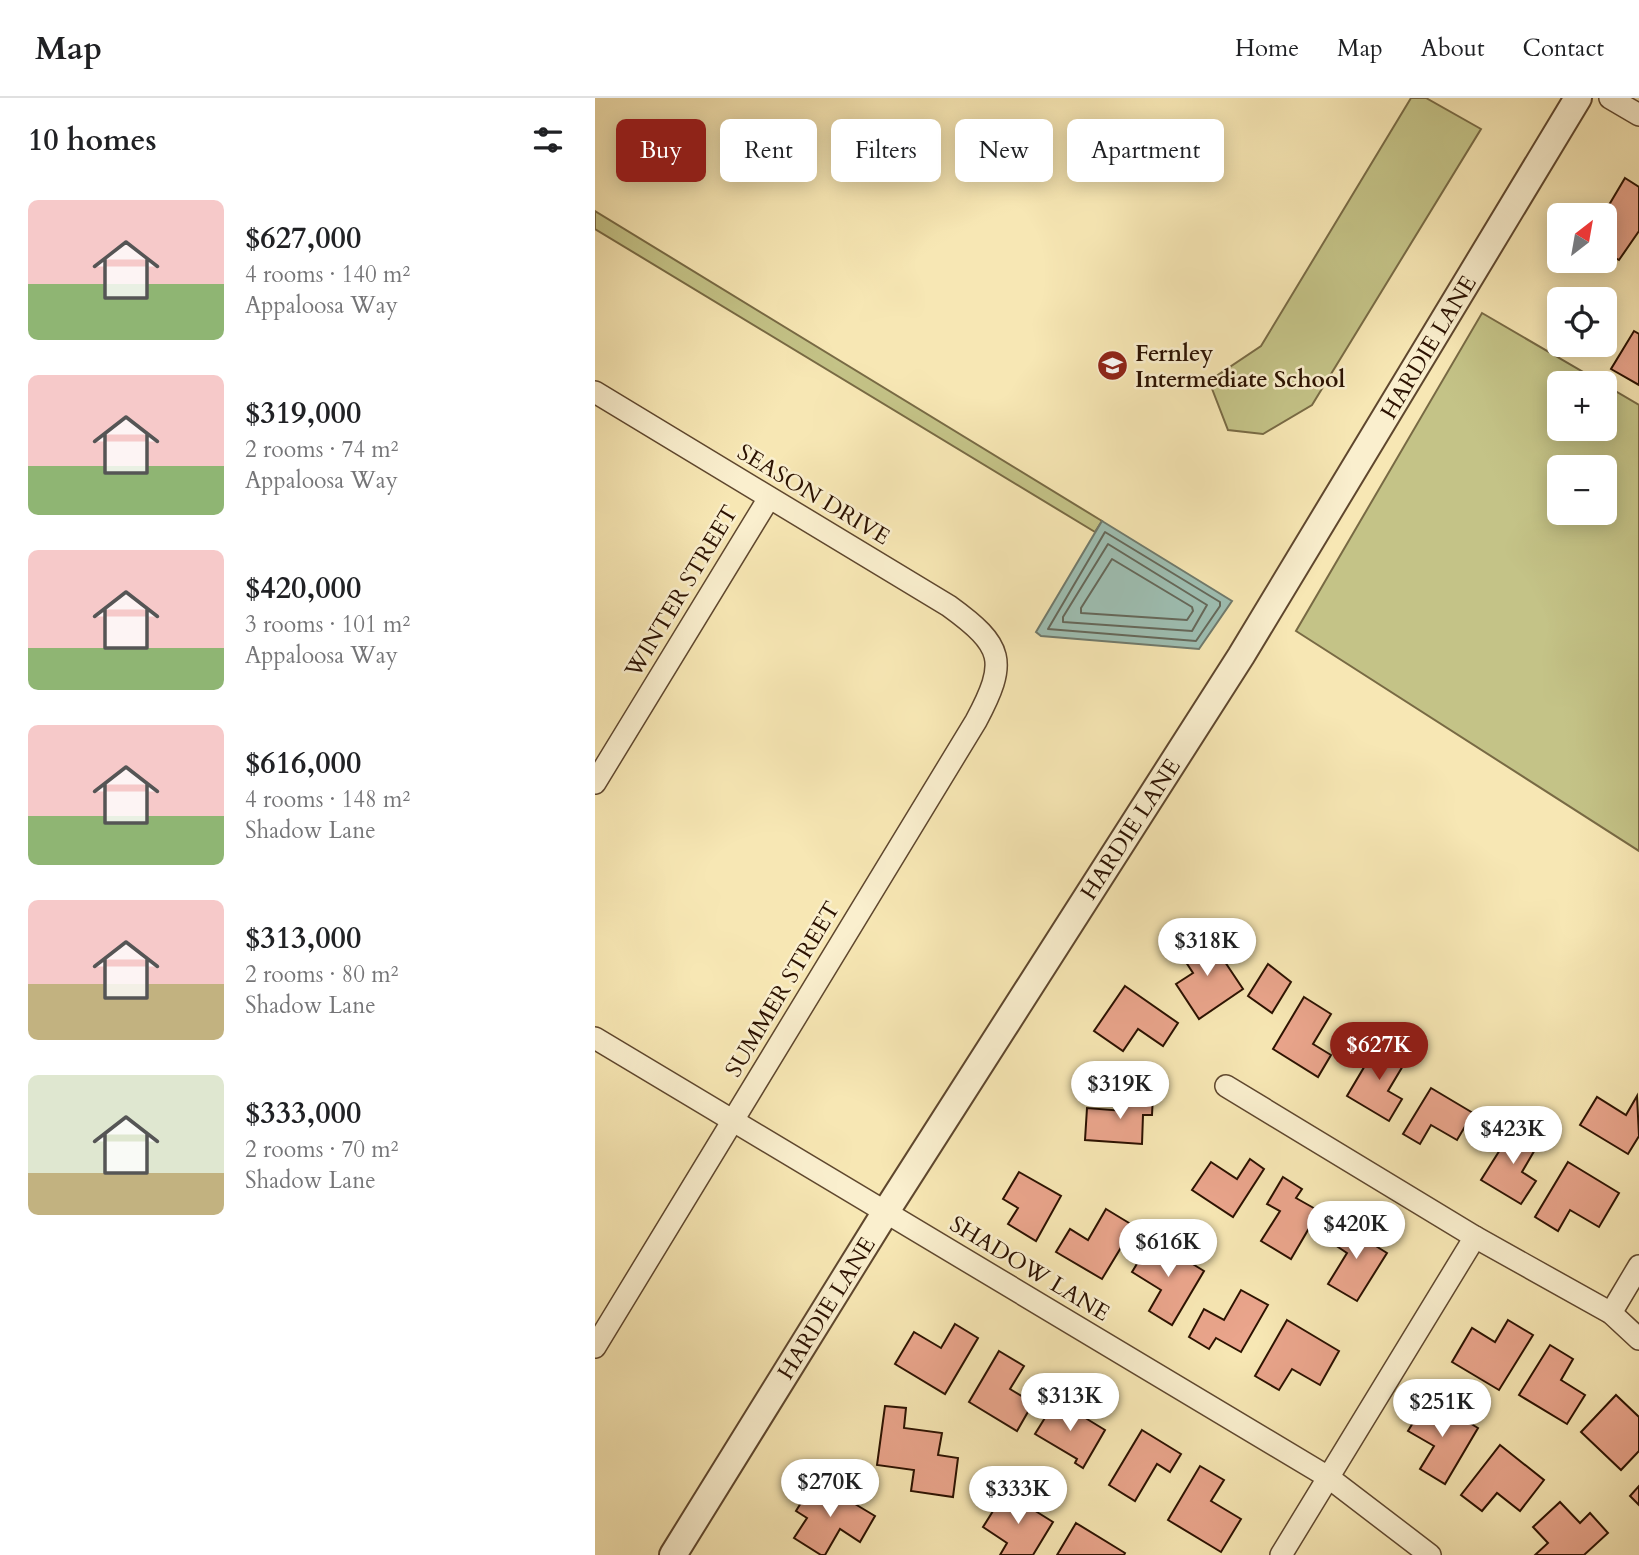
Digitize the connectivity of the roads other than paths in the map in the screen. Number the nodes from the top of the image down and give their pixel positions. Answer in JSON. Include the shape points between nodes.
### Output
{"nodes":[{"id":1,"x":1578,"y":98,"type":"edge"},
{"id":2,"x":1610,"y":98,"type":"edge"},
{"id":3,"x":1639,"y":116,"type":"edge"},
{"id":4,"x":595,"y":392,"type":"edge"},
{"id":5,"x":769,"y":498,"type":"junction"},
{"id":6,"x":996,"y":652,"type":"joint"},
{"id":7,"x":595,"y":783,"type":"edge"},
{"id":8,"x":595,"y":1038,"type":"edge"},
{"id":9,"x":1226,"y":1086,"type":"dead end"},
{"id":10,"x":732,"y":1121,"type":"junction"},
{"id":11,"x":885,"y":1213,"type":"junction"},
{"id":12,"x":1475,"y":1237,"type":"junction"},
{"id":13,"x":1639,"y":1266,"type":"edge"},
{"id":14,"x":1611,"y":1313,"type":"junction"},
{"id":15,"x":1639,"y":1339,"type":"edge"},
{"id":16,"x":595,"y":1347,"type":"edge"},
{"id":17,"x":1328,"y":1478,"type":"junction"},
{"id":18,"x":673,"y":1555,"type":"edge"},
{"id":19,"x":1281,"y":1555,"type":"edge"},
{"id":20,"x":1430,"y":1555,"type":"edge"}],
"edges":[{"from":1,"to":11,"type":"street","name":"HARDIE LANE","via":[[1241,656]]},
{"from":2,"to":3,"type":"street"},
{"from":4,"to":5,"type":"street","name":"SEASON DRIVE"},
{"from":5,"to":6,"type":"street","name":"SEASON DRIVE","via":[[949,606],[983,634]]},
{"from":5,"to":7,"type":"street","name":"WINTER STREET"},
{"from":6,"to":10,"type":"street","name":"SUMMER STREET","via":[[996,675],[976,721]]},
{"from":8,"to":10,"type":"street","name":"SHADOW LANE"},
{"from":9,"to":12,"type":"street"},
{"from":10,"to":11,"type":"street","name":"SHADOW LANE"},
{"from":10,"to":16,"type":"street","name":"SUMMER STREET"},
{"from":11,"to":17,"type":"street","name":"SHADOW LANE"},
{"from":11,"to":18,"type":"street","name":"HARDIE LANE"},
{"from":12,"to":14,"type":"street"},
{"from":12,"to":17,"type":"street"},
{"from":13,"to":14,"type":"street"},
{"from":14,"to":15,"type":"street"},
{"from":17,"to":19,"type":"street"},
{"from":17,"to":20,"type":"street","name":"SHADOW LANE"}]}
